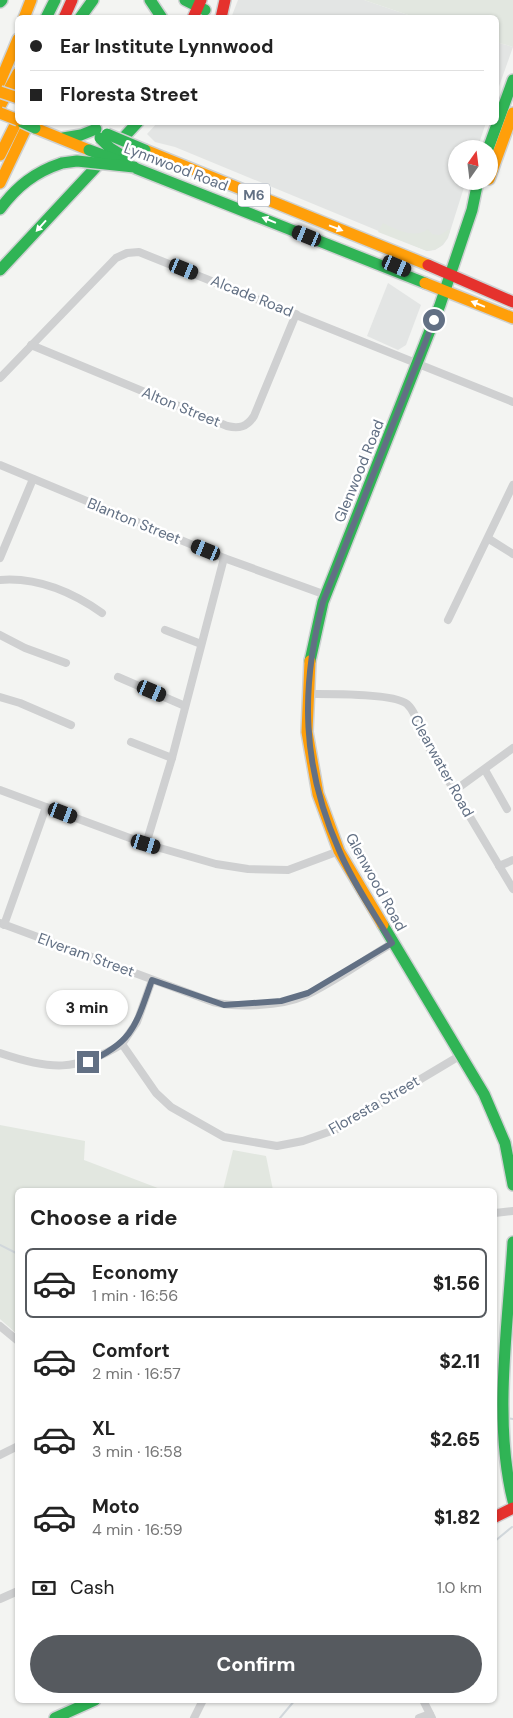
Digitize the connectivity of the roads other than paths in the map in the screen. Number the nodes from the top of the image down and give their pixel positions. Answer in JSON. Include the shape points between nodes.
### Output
{"nodes":[{"id":1,"x":31,"y":0,"type":"edge"},
{"id":2,"x":54,"y":0,"type":"edge"},
{"id":3,"x":72,"y":0,"type":"edge"},
{"id":4,"x":93,"y":0,"type":"edge"},
{"id":5,"x":150,"y":0,"type":"edge"},
{"id":6,"x":185,"y":0,"type":"edge"},
{"id":7,"x":225,"y":0,"type":"edge"},
{"id":8,"x":203,"y":7,"type":"edge"},
{"id":9,"x":25,"y":15,"type":"edge"},
{"id":10,"x":47,"y":15,"type":"edge"},
{"id":11,"x":65,"y":15,"type":"edge"},
{"id":12,"x":82,"y":15,"type":"edge"},
{"id":13,"x":160,"y":15,"type":"edge"},
{"id":14,"x":222,"y":15,"type":"edge"},
{"id":15,"x":15,"y":46,"type":"edge"},
{"id":16,"x":15,"y":78,"type":"edge"},
{"id":17,"x":513,"y":80,"type":"edge"},
{"id":18,"x":0,"y":82,"type":"edge"},
{"id":19,"x":0,"y":92,"type":"edge"},
{"id":20,"x":15,"y":97,"type":"edge"},
{"id":21,"x":0,"y":106,"type":"edge"},
{"id":22,"x":0,"y":113,"type":"edge"},
{"id":23,"x":506,"y":117,"type":"edge"},
{"id":24,"x":15,"y":119,"type":"edge"},
{"id":25,"x":16,"y":125,"type":"edge"},
{"id":26,"x":32,"y":125,"type":"edge"},
{"id":27,"x":135,"y":125,"type":"edge"},
{"id":28,"x":96,"y":128,"type":"edge"},
{"id":29,"x":9,"y":138,"type":"junction"},
{"id":30,"x":60,"y":138,"type":"junction"},
{"id":31,"x":493,"y":140,"type":"edge"},
{"id":32,"x":498,"y":145,"type":"edge"},
{"id":33,"x":0,"y":155,"type":"edge"},
{"id":34,"x":0,"y":163,"type":"edge"},
{"id":35,"x":136,"y":167,"type":"junction"},
{"id":36,"x":0,"y":183,"type":"edge"},
{"id":37,"x":234,"y":188,"type":"junction"},
{"id":38,"x":476,"y":190,"type":"edge"},
{"id":39,"x":483,"y":190,"type":"edge"},
{"id":40,"x":0,"y":209,"type":"edge"},
{"id":41,"x":472,"y":210,"type":"junction"},
{"id":42,"x":0,"y":270,"type":"edge"},
{"id":43,"x":450,"y":274,"type":"junction"},
{"id":44,"x":444,"y":291,"type":"junction"},
{"id":45,"x":513,"y":302,"type":"edge"},
{"id":46,"x":296,"y":314,"type":"junction"},
{"id":47,"x":513,"y":318,"type":"edge"},
{"id":48,"x":31,"y":345,"type":"junction"},
{"id":49,"x":418,"y":363,"type":"junction"},
{"id":50,"x":0,"y":378,"type":"edge"},
{"id":51,"x":513,"y":402,"type":"edge"},
{"id":52,"x":0,"y":465,"type":"edge"},
{"id":53,"x":33,"y":479,"type":"junction"},
{"id":54,"x":513,"y":485,"type":"edge"},
{"id":55,"x":488,"y":539,"type":"junction"},
{"id":56,"x":513,"y":554,"type":"edge"},
{"id":57,"x":0,"y":558,"type":"edge"},
{"id":58,"x":224,"y":558,"type":"junction"},
{"id":59,"x":0,"y":580,"type":"edge"},
{"id":60,"x":326,"y":595,"type":"junction"},
{"id":61,"x":102,"y":613,"type":"dead end"},
{"id":62,"x":448,"y":620,"type":"dead end"},
{"id":63,"x":165,"y":630,"type":"dead end"},
{"id":64,"x":0,"y":635,"type":"edge"},
{"id":65,"x":201,"y":644,"type":"junction"},
{"id":66,"x":66,"y":663,"type":"dead end"},
{"id":67,"x":118,"y":677,"type":"dead end"},
{"id":68,"x":308,"y":694,"type":"junction"},
{"id":69,"x":0,"y":697,"type":"edge"},
{"id":70,"x":185,"y":706,"type":"junction"},
{"id":71,"x":71,"y":725,"type":"dead end"},
{"id":72,"x":131,"y":742,"type":"dead end"},
{"id":73,"x":513,"y":748,"type":"edge"},
{"id":74,"x":172,"y":758,"type":"junction"},
{"id":75,"x":485,"y":770,"type":"junction"},
{"id":76,"x":0,"y":790,"type":"edge"},
{"id":77,"x":454,"y":791,"type":"junction"},
{"id":78,"x":46,"y":807,"type":"junction"},
{"id":79,"x":507,"y":809,"type":"dead end"},
{"id":80,"x":146,"y":844,"type":"junction"},
{"id":81,"x":339,"y":852,"type":"junction"},
{"id":82,"x":513,"y":860,"type":"edge"},
{"id":83,"x":499,"y":866,"type":"junction"},
{"id":84,"x":513,"y":889,"type":"edge"},
{"id":85,"x":2,"y":924,"type":"edge"},
{"id":86,"x":392,"y":943,"type":"junction"},
{"id":87,"x":152,"y":980,"type":"junction"},
{"id":88,"x":122,"y":1044,"type":"junction"},
{"id":89,"x":0,"y":1053,"type":"edge"},
{"id":90,"x":461,"y":1054,"type":"junction"},
{"id":91,"x":513,"y":1185,"type":"edge"},
{"id":92,"x":513,"y":1211,"type":"edge"},
{"id":93,"x":497,"y":1214,"type":"edge"},
{"id":94,"x":513,"y":1242,"type":"edge"},
{"id":95,"x":512,"y":1287,"type":"edge"},
{"id":96,"x":0,"y":1326,"type":"edge"},
{"id":97,"x":15,"y":1338,"type":"edge"},
{"id":98,"x":15,"y":1448,"type":"edge"},
{"id":99,"x":0,"y":1455,"type":"edge"},
{"id":100,"x":513,"y":1501,"type":"edge"},
{"id":101,"x":513,"y":1508,"type":"edge"},
{"id":102,"x":497,"y":1516,"type":"edge"},
{"id":103,"x":15,"y":1592,"type":"edge"},
{"id":104,"x":0,"y":1599,"type":"edge"},
{"id":105,"x":88,"y":1703,"type":"edge"},
{"id":106,"x":202,"y":1703,"type":"edge"},
{"id":107,"x":424,"y":1703,"type":"edge"},
{"id":108,"x":431,"y":1716,"type":"edge"},
{"id":109,"x":55,"y":1718,"type":"edge"},
{"id":110,"x":194,"y":1718,"type":"edge"},
{"id":111,"x":420,"y":1718,"type":"edge"}],
"edges":[{"from":1,"to":9,"type":"main road"},
{"from":2,"to":10,"type":"main road"},
{"from":3,"to":11,"type":"main road"},
{"from":4,"to":12,"type":"main road"},
{"from":5,"to":13,"type":"main road"},
{"from":6,"to":8,"type":"main road"},
{"from":7,"to":14,"type":"main road"},
{"from":15,"to":18,"type":"main road"},
{"from":16,"to":21,"type":"main road"},
{"from":17,"to":23,"type":"main road"},
{"from":19,"to":20,"type":"main road","bridge":true},
{"from":22,"to":24,"type":"main road","bridge":true},
{"from":23,"to":31,"type":"main road"},
{"from":23,"to":32,"type":"main road"},
{"from":25,"to":29,"type":"main road"},
{"from":26,"to":30,"type":"main road","name":"Lynnwood Road","number":"M6"},
{"from":26,"to":36,"type":"main road"},
{"from":27,"to":42,"type":"main road","one_way":true},
{"from":28,"to":30,"type":"main road","via":[[81,135]]},
{"from":28,"to":35,"type":"main road","bridge":true,"via":[[110,148]]},
{"from":28,"to":37,"type":"main road","name":"Lynnwood Road","number":"M6","bridge":true},
{"from":29,"to":33,"type":"main road"},
{"from":29,"to":34,"type":"main road"},
{"from":30,"to":35,"type":"main road","name":"Lynnwood Road","number":"M6","bridge":true},
{"from":35,"to":40,"type":"main road","bridge":true,"via":[[77,161],[62,163],[27,178]]},
{"from":44,"to":35,"type":"main road","name":"Lynnwood Road","number":"M6","one_way":true},
{"from":37,"to":43,"type":"main road","name":"Lynnwood Road","number":"M6","one_way":true},
{"from":37,"to":44,"type":"main road","via":[[321,234],[435,282]]},
{"from":38,"to":41,"type":"main road"},
{"from":39,"to":41,"type":"main road"},
{"from":41,"to":43,"type":"main road","name":"Glenwood Road"},
{"from":43,"to":44,"type":"main road","name":"Glenwood Road"},
{"from":43,"to":45,"type":"main road","name":"Lynnwood Road","number":"M6"},
{"from":47,"to":44,"type":"main road","name":"Lynnwood Road","number":"M6","one_way":true},
{"from":44,"to":49,"type":"main road","name":"Glenwood Road"},
{"from":46,"to":48,"type":"street","name":"Alcade Road","via":[[148,254],[134,252],[116,258]]},
{"from":46,"to":48,"type":"street","name":"Alton Street","via":[[254,416],[247,425],[239,428],[227,426]]},
{"from":46,"to":49,"type":"street","name":"Alcade Road"},
{"from":48,"to":50,"type":"street","name":"Alcade Road"},
{"from":49,"to":51,"type":"street","name":"Alcade Road"},
{"from":49,"to":60,"type":"main road","name":"Glenwood Road"},
{"from":52,"to":53,"type":"street","name":"Blanton Street"},
{"from":53,"to":57,"type":"street"},
{"from":53,"to":58,"type":"street","name":"Blanton Street"},
{"from":54,"to":55,"type":"street"},
{"from":55,"to":56,"type":"street"},
{"from":55,"to":62,"type":"street"},
{"from":58,"to":60,"type":"street","name":"Blanton Street"},
{"from":58,"to":65,"type":"street"},
{"from":59,"to":61,"type":"street","via":[[31,581],[51,586]]},
{"from":60,"to":68,"type":"main road","name":"Glenwood Road","via":[[315,633]]},
{"from":63,"to":65,"type":"street"},
{"from":64,"to":66,"type":"street"},
{"from":65,"to":70,"type":"street"},
{"from":67,"to":70,"type":"street"},
{"from":68,"to":77,"type":"street","name":"Clearwater Road","via":[[402,700],[412,712]]},
{"from":68,"to":81,"type":"main road","name":"Glenwood Road","via":[[307,732],[314,776]]},
{"from":69,"to":71,"type":"street"},
{"from":70,"to":74,"type":"street"},
{"from":72,"to":74,"type":"street"},
{"from":73,"to":75,"type":"street"},
{"from":74,"to":80,"type":"street"},
{"from":75,"to":77,"type":"street"},
{"from":75,"to":79,"type":"street"},
{"from":76,"to":78,"type":"street"},
{"from":77,"to":83,"type":"street","name":"Clearwater Road"},
{"from":78,"to":80,"type":"street"},
{"from":78,"to":85,"type":"street"},
{"from":80,"to":81,"type":"street","via":[[216,864],[277,870],[288,870]]},
{"from":81,"to":86,"type":"main road","name":"Glenwood Road"},
{"from":82,"to":83,"type":"street"},
{"from":83,"to":84,"type":"street","name":"Clearwater Road"},
{"from":85,"to":87,"type":"street","name":"Elveram Street"},
{"from":86,"to":87,"type":"street","name":"Elveram Street","via":[[308,993],[281,1001],[224,1005]]},
{"from":86,"to":90,"type":"main road","name":"Glenwood Road"},
{"from":87,"to":88,"type":"street","via":[[137,1022]]},
{"from":88,"to":89,"type":"street","via":[[97,1058],[73,1066],[24,1061]]},
{"from":88,"to":90,"type":"street","name":"Floresta Street","via":[[156,1093],[171,1107],[224,1137],[277,1146],[303,1141],[338,1128]]},
{"from":90,"to":91,"type":"main road","name":"Glenwood Road","via":[[499,1125]]},
{"from":92,"to":93,"type":"street"},
{"from":94,"to":95,"type":"main road"},
{"from":95,"to":100,"type":"main road","via":[[502,1425],[505,1469]]},
{"from":96,"to":97,"type":"street"},
{"from":98,"to":99,"type":"street"},
{"from":101,"to":102,"type":"main road"},
{"from":103,"to":104,"type":"street"},
{"from":105,"to":109,"type":"main road"},
{"from":106,"to":110,"type":"street"},
{"from":107,"to":108,"type":"street"},
{"from":108,"to":111,"type":"street"}]}
